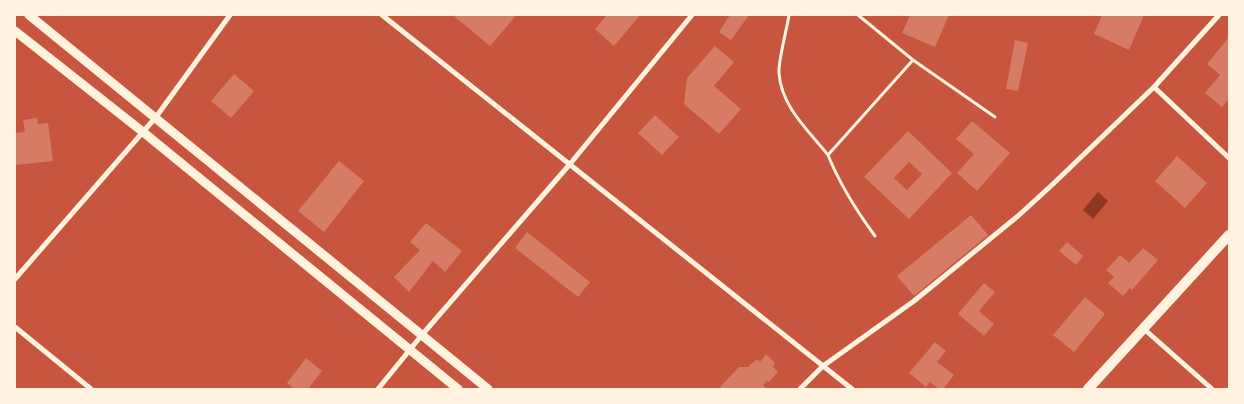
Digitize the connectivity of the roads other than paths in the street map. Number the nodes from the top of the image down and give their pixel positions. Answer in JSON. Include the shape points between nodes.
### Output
{"nodes":[{"id":1,"x":29,"y":15,"type":"edge"},
{"id":2,"x":230,"y":15,"type":"edge"},
{"id":3,"x":382,"y":15,"type":"edge"},
{"id":4,"x":692,"y":15,"type":"edge"},
{"id":5,"x":789,"y":15,"type":"edge"},
{"id":6,"x":858,"y":15,"type":"edge"},
{"id":7,"x":1219,"y":15,"type":"edge"},
{"id":8,"x":15,"y":30,"type":"edge"},
{"id":9,"x":912,"y":60,"type":"junction"},
{"id":10,"x":1154,"y":87,"type":"junction"},
{"id":11,"x":156,"y":117,"type":"junction"},
{"id":12,"x":995,"y":117,"type":"dead end"},
{"id":13,"x":143,"y":132,"type":"junction"},
{"id":14,"x":828,"y":155,"type":"junction"},
{"id":15,"x":1229,"y":158,"type":"edge"},
{"id":16,"x":570,"y":164,"type":"junction"},
{"id":17,"x":1229,"y":235,"type":"edge"},
{"id":18,"x":874,"y":236,"type":"dead end"},
{"id":19,"x":15,"y":279,"type":"edge"},
{"id":20,"x":15,"y":327,"type":"edge"},
{"id":21,"x":1144,"y":329,"type":"junction"},
{"id":22,"x":421,"y":336,"type":"junction"},
{"id":23,"x":410,"y":349,"type":"junction"},
{"id":24,"x":823,"y":366,"type":"junction"},
{"id":25,"x":91,"y":389,"type":"edge"},
{"id":26,"x":378,"y":389,"type":"edge"},
{"id":27,"x":458,"y":389,"type":"edge"},
{"id":28,"x":488,"y":389,"type":"edge"},
{"id":29,"x":800,"y":389,"type":"edge"},
{"id":30,"x":852,"y":389,"type":"edge"},
{"id":31,"x":1088,"y":389,"type":"edge"},
{"id":32,"x":1212,"y":389,"type":"edge"}],
"edges":[{"from":1,"to":11,"type":"main road"},
{"from":2,"to":11,"type":"street"},
{"from":3,"to":16,"type":"street"},
{"from":4,"to":16,"type":"street"},
{"from":5,"to":14,"type":"lane","via":[[778,71],[782,89],[788,105]]},
{"from":6,"to":9,"type":"lane"},
{"from":7,"to":10,"type":"street"},
{"from":8,"to":13,"type":"main road"},
{"from":9,"to":12,"type":"lane"},
{"from":9,"to":14,"type":"lane"},
{"from":10,"to":15,"type":"street"},
{"from":10,"to":24,"type":"street","via":[[1018,216],[914,301]]},
{"from":11,"to":13,"type":"street"},
{"from":11,"to":22,"type":"main road"},
{"from":13,"to":19,"type":"street"},
{"from":13,"to":23,"type":"main road"},
{"from":14,"to":18,"type":"lane","via":[[848,198]]},
{"from":16,"to":22,"type":"street"},
{"from":16,"to":24,"type":"street"},
{"from":17,"to":21,"type":"highway"},
{"from":20,"to":25,"type":"street"},
{"from":21,"to":31,"type":"highway"},
{"from":21,"to":32,"type":"street"},
{"from":22,"to":23,"type":"street"},
{"from":22,"to":28,"type":"main road"},
{"from":23,"to":26,"type":"street"},
{"from":23,"to":27,"type":"main road"},
{"from":24,"to":29,"type":"street"},
{"from":24,"to":30,"type":"street"}]}
